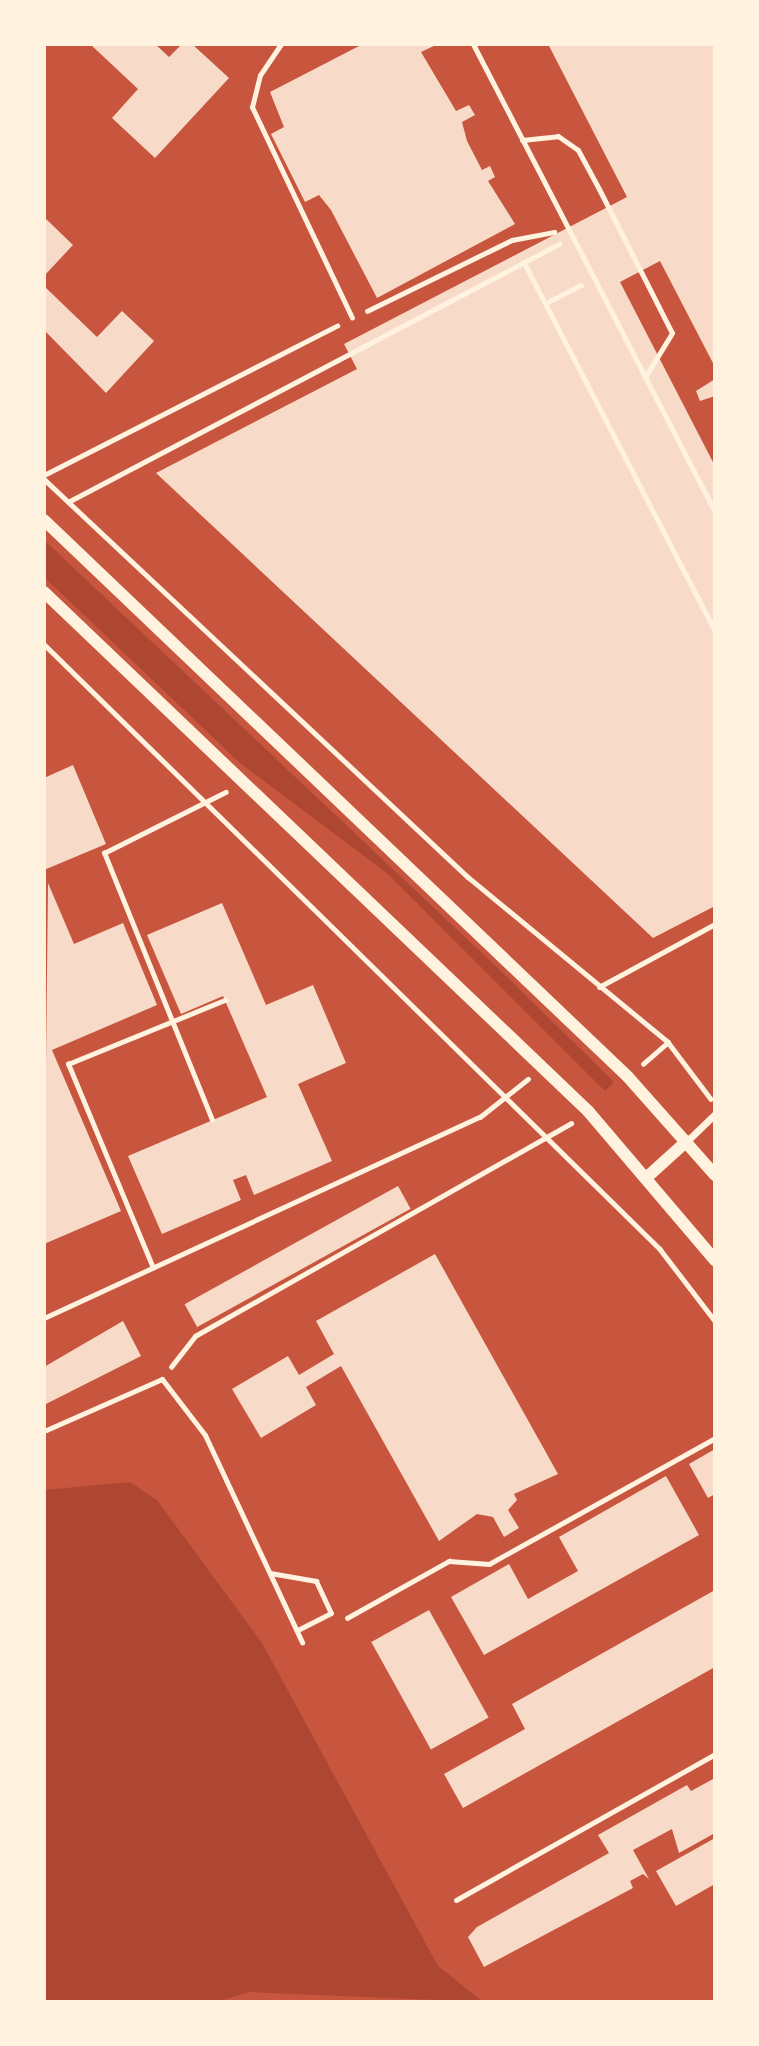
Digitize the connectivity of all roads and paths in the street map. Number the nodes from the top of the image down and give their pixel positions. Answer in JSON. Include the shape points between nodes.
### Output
{"nodes":[{"id":1,"x":281,"y":44,"type":"edge"},
{"id":2,"x":473,"y":44,"type":"edge"},
{"id":3,"x":522,"y":140,"type":"junction"},
{"id":4,"x":567,"y":226,"type":"junction"},
{"id":5,"x":524,"y":262,"type":"dead end"},
{"id":6,"x":510,"y":270,"type":"dead end"},
{"id":7,"x":352,"y":318,"type":"junction"},
{"id":8,"x":645,"y":377,"type":"junction"},
{"id":9,"x":44,"y":477,"type":"edge"},
{"id":10,"x":68,"y":502,"type":"junction"},
{"id":11,"x":715,"y":512,"type":"edge"},
{"id":12,"x":44,"y":520,"type":"edge"},
{"id":13,"x":44,"y":593,"type":"edge"},
{"id":14,"x":715,"y":630,"type":"edge"},
{"id":15,"x":44,"y":644,"type":"edge"},
{"id":16,"x":241,"y":781,"type":"junction"},
{"id":17,"x":211,"y":804,"type":"junction"},
{"id":18,"x":715,"y":925,"type":"edge"},
{"id":19,"x":599,"y":987,"type":"junction"},
{"id":20,"x":225,"y":1000,"type":"dead end"},
{"id":21,"x":174,"y":1021,"type":"junction"},
{"id":22,"x":72,"y":1073,"type":"junction"},
{"id":23,"x":63,"y":1076,"type":"dead end"},
{"id":24,"x":505,"y":1097,"type":"junction"},
{"id":25,"x":715,"y":1106,"type":"edge"},
{"id":26,"x":715,"y":1114,"type":"edge"},
{"id":27,"x":212,"y":1120,"type":"dead end"},
{"id":28,"x":549,"y":1138,"type":"junction"},
{"id":29,"x":687,"y":1141,"type":"junction"},
{"id":30,"x":715,"y":1175,"type":"edge"},
{"id":31,"x":646,"y":1178,"type":"junction"},
{"id":32,"x":715,"y":1260,"type":"edge"},
{"id":33,"x":153,"y":1268,"type":"junction"},
{"id":34,"x":44,"y":1318,"type":"edge"},
{"id":35,"x":715,"y":1321,"type":"edge"},
{"id":36,"x":162,"y":1379,"type":"junction"},
{"id":37,"x":44,"y":1431,"type":"edge"},
{"id":38,"x":715,"y":1438,"type":"edge"},
{"id":39,"x":270,"y":1573,"type":"junction"},
{"id":40,"x":339,"y":1622,"type":"dead end"},
{"id":41,"x":297,"y":1630,"type":"junction"},
{"id":42,"x":302,"y":1642,"type":"dead end"},
{"id":43,"x":715,"y":1754,"type":"edge"},
{"id":44,"x":456,"y":1900,"type":"dead end"}],
"edges":[{"from":1,"to":7,"type":"lane","via":[[260,75],[252,107]]},
{"from":2,"to":3,"type":"lane"},
{"from":3,"to":4,"type":"lane"},
{"from":3,"to":8,"type":"lane","via":[[558,136],[578,149],[599,189],[672,333]]},
{"from":4,"to":7,"type":"path","via":[[539,240],[512,240]]},
{"from":4,"to":8,"type":"lane"},
{"from":5,"to":14,"type":"path"},
{"from":6,"to":10,"type":"path"},
{"from":7,"to":9,"type":"path"},
{"from":8,"to":11,"type":"lane"},
{"from":9,"to":10,"type":"path"},
{"from":10,"to":19,"type":"path","via":[[468,877]]},
{"from":12,"to":29,"type":"street","via":[[628,1077]]},
{"from":13,"to":16,"type":"street"},
{"from":15,"to":17,"type":"path"},
{"from":16,"to":17,"type":"path"},
{"from":16,"to":31,"type":"street","via":[[588,1111]]},
{"from":17,"to":21,"type":"path","via":[[104,853]]},
{"from":17,"to":24,"type":"path"},
{"from":18,"to":19,"type":"path"},
{"from":19,"to":25,"type":"path","via":[[668,1042]]},
{"from":20,"to":21,"type":"path"},
{"from":21,"to":22,"type":"path","via":[[68,1064]]},
{"from":21,"to":27,"type":"path"},
{"from":22,"to":23,"type":"path"},
{"from":22,"to":33,"type":"path"},
{"from":24,"to":28,"type":"path"},
{"from":24,"to":33,"type":"path","via":[[480,1117]]},
{"from":26,"to":29,"type":"street"},
{"from":28,"to":35,"type":"path","via":[[660,1249]]},
{"from":28,"to":36,"type":"path","via":[[195,1336]]},
{"from":29,"to":30,"type":"street"},
{"from":29,"to":31,"type":"street"},
{"from":31,"to":32,"type":"street"},
{"from":33,"to":34,"type":"path"},
{"from":36,"to":37,"type":"lane"},
{"from":36,"to":39,"type":"lane","via":[[205,1435]]},
{"from":38,"to":40,"type":"path","via":[[489,1564],[449,1561]]},
{"from":39,"to":41,"type":"lane"},
{"from":39,"to":41,"type":"lane","via":[[316,1581],[331,1614]]},
{"from":41,"to":42,"type":"lane"},
{"from":43,"to":44,"type":"lane"}]}
